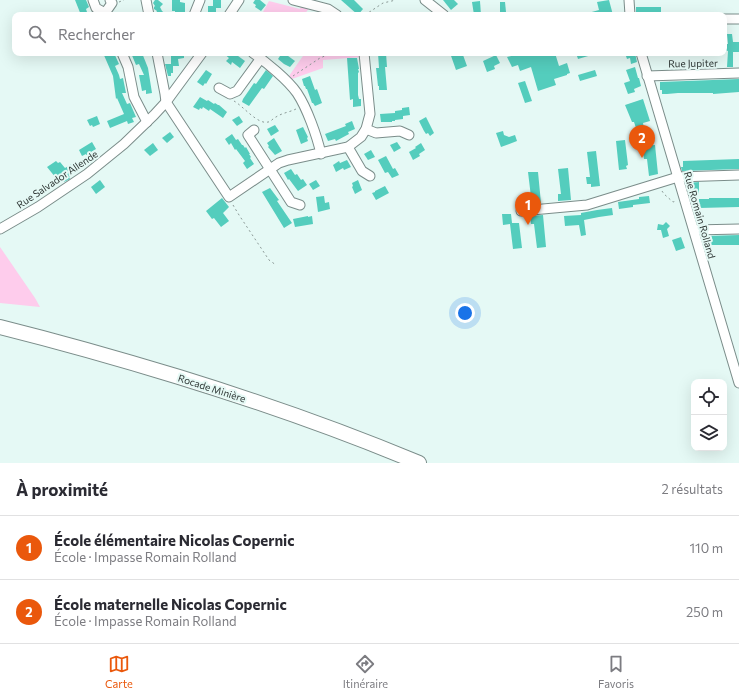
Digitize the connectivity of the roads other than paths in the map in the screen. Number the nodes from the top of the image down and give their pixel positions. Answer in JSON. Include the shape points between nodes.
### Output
{"nodes":[{"id":1,"x":93,"y":0,"type":"edge"},
{"id":2,"x":110,"y":0,"type":"edge"},
{"id":3,"x":146,"y":0,"type":"edge"},
{"id":4,"x":200,"y":0,"type":"edge"},
{"id":5,"x":239,"y":0,"type":"edge"},
{"id":6,"x":293,"y":0,"type":"edge"},
{"id":7,"x":425,"y":0,"type":"edge"},
{"id":8,"x":629,"y":0,"type":"edge"},
{"id":9,"x":103,"y":12,"type":"edge"},
{"id":10,"x":107,"y":12,"type":"edge"},
{"id":11,"x":149,"y":12,"type":"edge"},
{"id":12,"x":195,"y":12,"type":"edge"},
{"id":13,"x":231,"y":12,"type":"edge"},
{"id":14,"x":332,"y":12,"type":"edge"},
{"id":15,"x":440,"y":12,"type":"edge"},
{"id":16,"x":630,"y":12,"type":"edge"},
{"id":17,"x":727,"y":19,"type":"edge"},
{"id":18,"x":739,"y":19,"type":"edge"},
{"id":19,"x":123,"y":56,"type":"edge"},
{"id":20,"x":160,"y":56,"type":"edge"},
{"id":21,"x":200,"y":56,"type":"edge"},
{"id":22,"x":257,"y":56,"type":"edge"},
{"id":23,"x":364,"y":56,"type":"edge"},
{"id":24,"x":642,"y":56,"type":"edge"},
{"id":25,"x":739,"y":73,"type":"edge"},
{"id":26,"x":647,"y":76,"type":"junction"},
{"id":27,"x":219,"y":88,"type":"dead end"},
{"id":28,"x":166,"y":102,"type":"junction"},
{"id":29,"x":147,"y":122,"type":"junction"},
{"id":30,"x":366,"y":129,"type":"junction"},
{"id":31,"x":254,"y":130,"type":"dead end"},
{"id":32,"x":409,"y":135,"type":"dead end"},
{"id":33,"x":348,"y":147,"type":"junction"},
{"id":34,"x":321,"y":154,"type":"junction"},
{"id":35,"x":270,"y":170,"type":"junction"},
{"id":36,"x":739,"y":175,"type":"edge"},
{"id":37,"x":370,"y":176,"type":"dead end"},
{"id":38,"x":678,"y":177,"type":"junction"},
{"id":39,"x":300,"y":205,"type":"dead end"},
{"id":40,"x":520,"y":211,"type":"dead end"},
{"id":41,"x":0,"y":229,"type":"edge"},
{"id":42,"x":739,"y":229,"type":"edge"},
{"id":43,"x":694,"y":230,"type":"junction"},
{"id":44,"x":0,"y":327,"type":"edge"},
{"id":45,"x":0,"y":333,"type":"edge"},
{"id":46,"x":739,"y":383,"type":"edge"},
{"id":47,"x":402,"y":463,"type":"edge"},
{"id":48,"x":419,"y":463,"type":"edge"}],
"edges":[{"from":1,"to":9,"type":"street","via":[[96,8]]},
{"from":2,"to":10,"type":"street","via":[[112,4]]},
{"from":3,"to":11,"type":"street"},
{"from":4,"to":12,"type":"street"},
{"from":5,"to":13,"type":"street"},
{"from":6,"to":14,"type":"street"},
{"from":7,"to":15,"type":"street"},
{"from":8,"to":16,"type":"street"},
{"from":17,"to":18,"type":"street"},
{"from":19,"to":29,"type":"street","via":[[134,97]]},
{"from":20,"to":28,"type":"street"},
{"from":21,"to":28,"type":"street","name":"Rue Salvador Allende"},
{"from":22,"to":27,"type":"street","via":[[237,91],[230,94]]},
{"from":22,"to":34,"type":"street","via":[[286,80],[296,92],[318,141]]},
{"from":23,"to":30,"type":"street","via":[[370,114]]},
{"from":24,"to":26,"type":"street","name":"Rue Romain Rolland"},
{"from":25,"to":26,"type":"street","name":"Rue Jupiter"},
{"from":26,"to":38,"type":"street","name":"Rue Romain Rolland"},
{"from":28,"to":29,"type":"street","name":"Rue Salvador Allende"},
{"from":28,"to":35,"type":"street","via":[[229,197]]},
{"from":29,"to":41,"type":"street","name":"Rue Salvador Allende","via":[[87,174]]},
{"from":30,"to":32,"type":"street","via":[[376,133],[400,131]]},
{"from":30,"to":33,"type":"street","via":[[361,137]]},
{"from":31,"to":35,"type":"street","via":[[248,135]]},
{"from":33,"to":34,"type":"street"},
{"from":33,"to":37,"type":"street","via":[[362,171]]},
{"from":34,"to":35,"type":"street","via":[[288,160]]},
{"from":35,"to":39,"type":"street","via":[[291,202]]},
{"from":36,"to":38,"type":"street"},
{"from":38,"to":40,"type":"street","via":[[587,205]]},
{"from":38,"to":43,"type":"street","name":"Rue Romain Rolland"},
{"from":42,"to":43,"type":"street"},
{"from":43,"to":46,"type":"street","name":"Rue Romain Rolland"},
{"from":44,"to":48,"type":"highway","name":"Rocade Minière","via":[[100,353],[225,392]]},
{"from":45,"to":47,"type":"highway","name":"Rocade Minière","via":[[181,383],[290,420]]}]}
